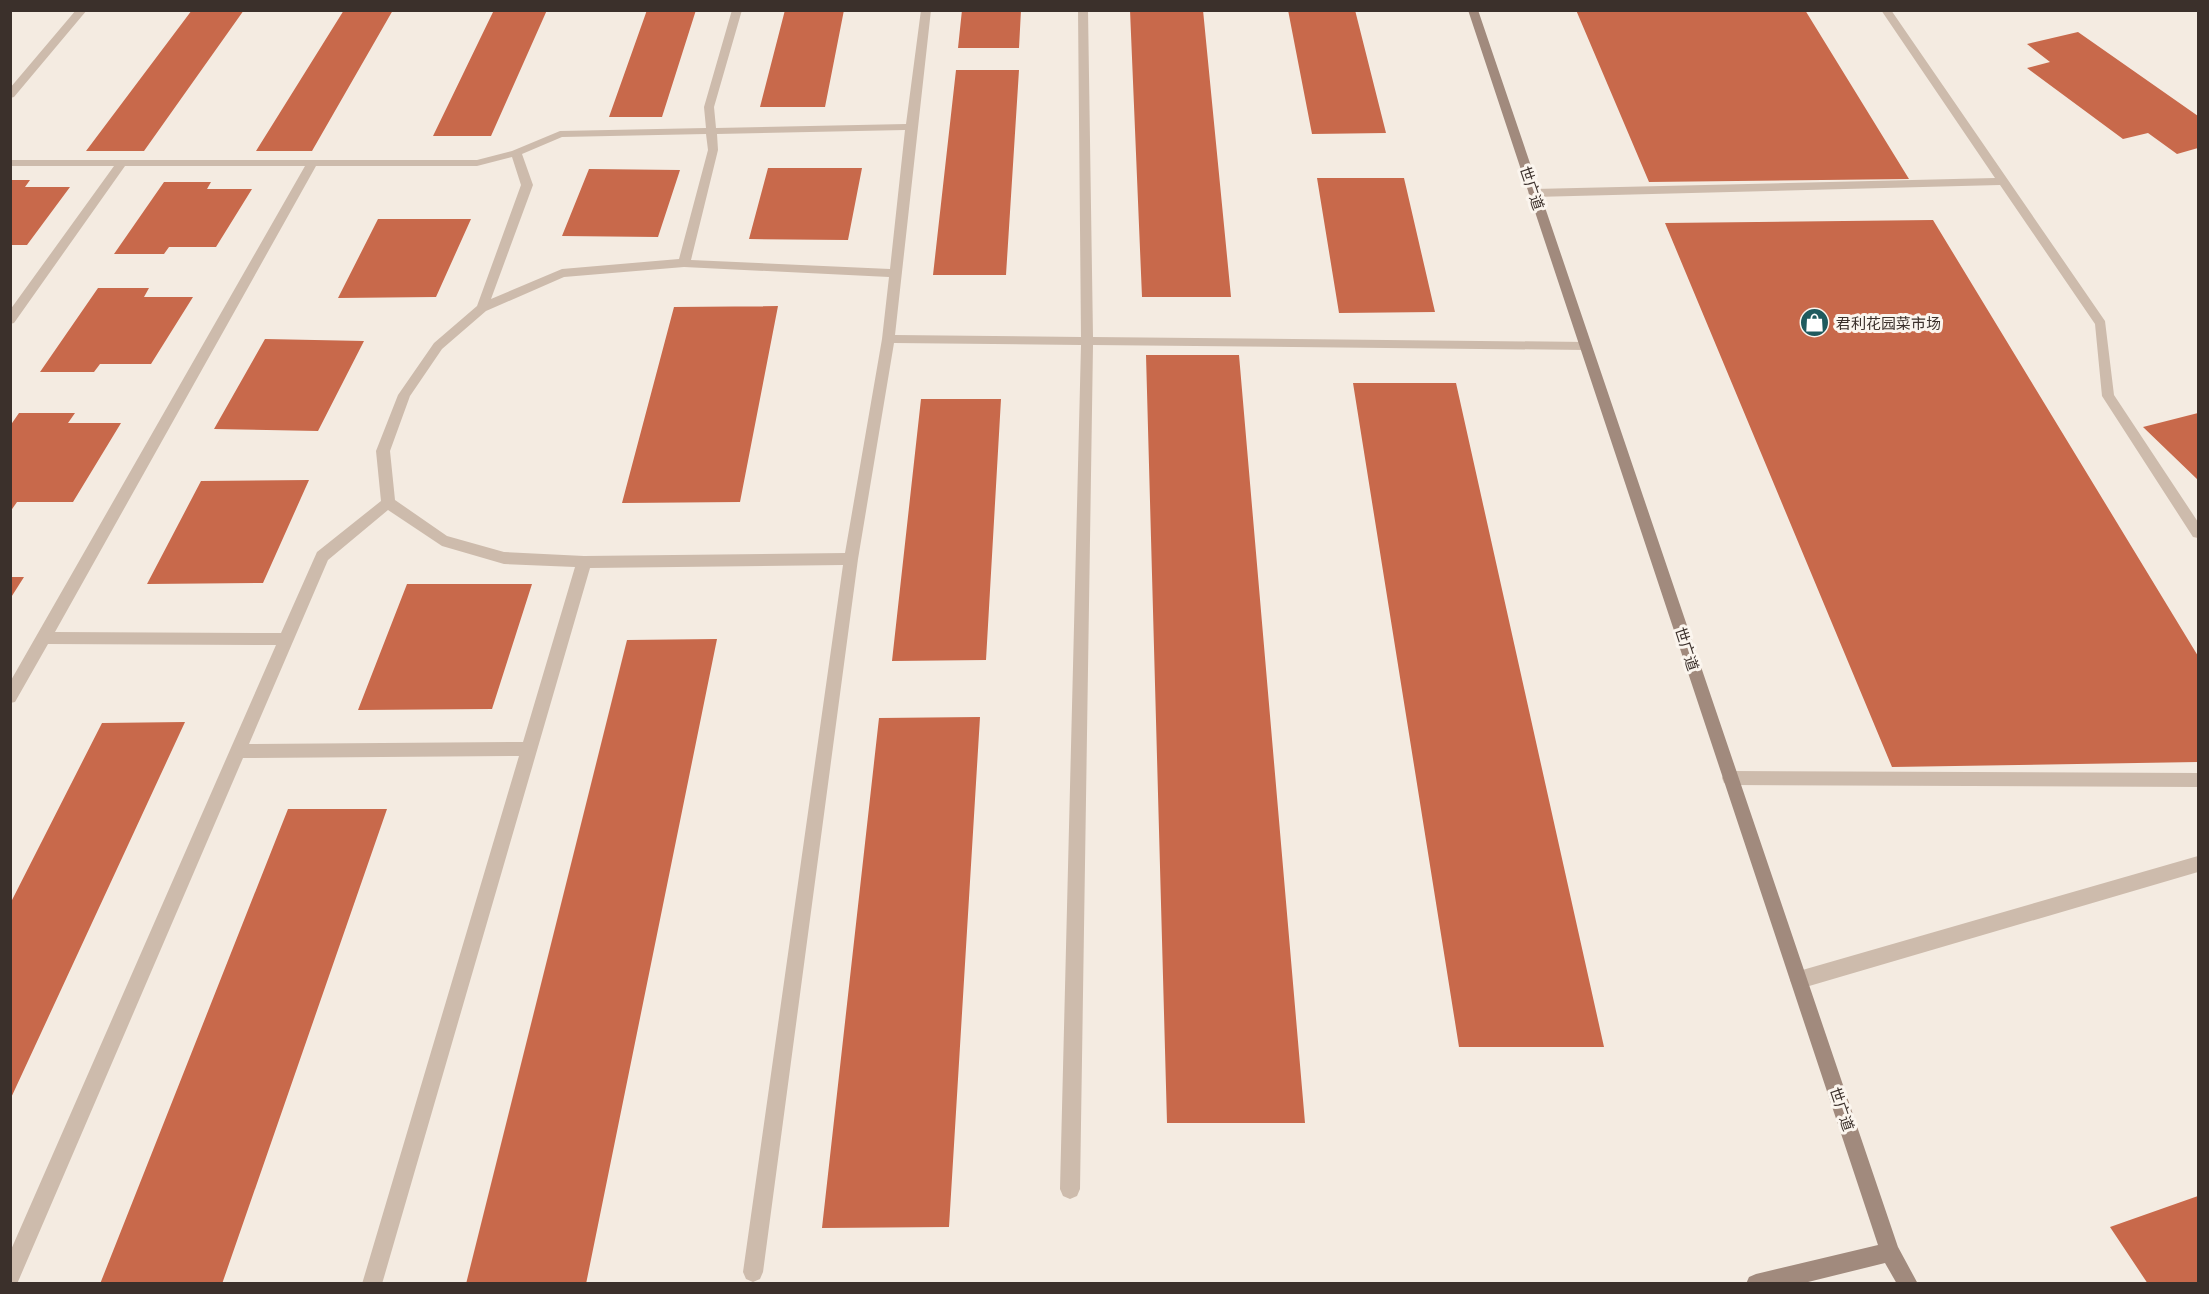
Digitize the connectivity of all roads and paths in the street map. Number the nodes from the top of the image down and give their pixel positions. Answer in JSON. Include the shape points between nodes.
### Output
{"nodes":[{"id":1,"x":82,"y":10,"type":"edge"},
{"id":2,"x":737,"y":10,"type":"edge"},
{"id":3,"x":926,"y":10,"type":"edge"},
{"id":4,"x":1083,"y":10,"type":"edge"},
{"id":5,"x":1473,"y":10,"type":"edge"},
{"id":6,"x":1886,"y":10,"type":"edge"},
{"id":7,"x":10,"y":95,"type":"edge"},
{"id":8,"x":911,"y":128,"type":"junction"},
{"id":9,"x":710,"y":129,"type":"junction"},
{"id":10,"x":516,"y":153,"type":"junction"},
{"id":11,"x":10,"y":163,"type":"edge"},
{"id":12,"x":122,"y":163,"type":"junction"},
{"id":13,"x":312,"y":163,"type":"junction"},
{"id":14,"x":2003,"y":181,"type":"junction"},
{"id":15,"x":1534,"y":193,"type":"junction"},
{"id":16,"x":684,"y":263,"type":"junction"},
{"id":17,"x":895,"y":273,"type":"junction"},
{"id":18,"x":482,"y":308,"type":"junction"},
{"id":19,"x":10,"y":320,"type":"edge"},
{"id":20,"x":888,"y":339,"type":"junction"},
{"id":21,"x":1087,"y":341,"type":"junction"},
{"id":22,"x":1586,"y":346,"type":"junction"},
{"id":23,"x":388,"y":503,"type":"junction"},
{"id":24,"x":2199,"y":533,"type":"edge"},
{"id":25,"x":851,"y":559,"type":"junction"},
{"id":26,"x":584,"y":562,"type":"junction"},
{"id":27,"x":44,"y":638,"type":"junction"},
{"id":28,"x":287,"y":639,"type":"junction"},
{"id":29,"x":10,"y":697,"type":"edge"},
{"id":30,"x":529,"y":749,"type":"junction"},
{"id":31,"x":238,"y":751,"type":"junction"},
{"id":32,"x":1730,"y":778,"type":"junction"},
{"id":33,"x":2199,"y":780,"type":"edge"},
{"id":34,"x":2199,"y":864,"type":"edge"},
{"id":35,"x":1799,"y":980,"type":"junction"},
{"id":36,"x":1070,"y":1189,"type":"dead end"},
{"id":37,"x":1890,"y":1252,"type":"junction"},
{"id":38,"x":753,"y":1272,"type":"dead end"},
{"id":39,"x":10,"y":1276,"type":"edge"},
{"id":40,"x":372,"y":1284,"type":"edge"},
{"id":41,"x":1756,"y":1284,"type":"edge"},
{"id":42,"x":1908,"y":1284,"type":"edge"}],
"edges":[{"from":1,"to":7,"type":"lane"},
{"from":2,"to":9,"type":"lane","via":[[709,107]]},
{"from":3,"to":8,"type":"lane"},
{"from":4,"to":21,"type":"lane"},
{"from":5,"to":15,"type":"street","name":"世广道"},
{"from":6,"to":14,"type":"lane"},
{"from":8,"to":9,"type":"lane"},
{"from":8,"to":17,"type":"lane"},
{"from":9,"to":10,"type":"lane","via":[[560,134]]},
{"from":9,"to":16,"type":"lane","via":[[714,150]]},
{"from":10,"to":13,"type":"lane","via":[[477,163]]},
{"from":10,"to":18,"type":"lane","via":[[527,185]]},
{"from":11,"to":12,"type":"lane"},
{"from":12,"to":13,"type":"lane"},
{"from":12,"to":19,"type":"lane"},
{"from":13,"to":27,"type":"lane"},
{"from":14,"to":15,"type":"lane"},
{"from":14,"to":24,"type":"lane","via":[[2101,324],[2108,396]]},
{"from":15,"to":22,"type":"street","name":"世广道"},
{"from":16,"to":17,"type":"lane"},
{"from":16,"to":18,"type":"lane","via":[[562,273]]},
{"from":17,"to":20,"type":"lane"},
{"from":18,"to":23,"type":"lane","via":[[438,346],[404,395],[383,451]]},
{"from":20,"to":21,"type":"lane"},
{"from":20,"to":25,"type":"lane"},
{"from":21,"to":22,"type":"lane"},
{"from":21,"to":36,"type":"lane"},
{"from":22,"to":32,"type":"street","name":"世广道"},
{"from":23,"to":26,"type":"lane","via":[[442,540],[504,558]]},
{"from":23,"to":28,"type":"lane","via":[[322,556]]},
{"from":25,"to":26,"type":"lane"},
{"from":25,"to":38,"type":"lane"},
{"from":26,"to":30,"type":"lane"},
{"from":27,"to":28,"type":"lane"},
{"from":27,"to":29,"type":"lane"},
{"from":28,"to":31,"type":"lane"},
{"from":30,"to":31,"type":"lane"},
{"from":30,"to":40,"type":"lane"},
{"from":31,"to":39,"type":"lane"},
{"from":32,"to":33,"type":"lane"},
{"from":32,"to":35,"type":"street","name":"世广道"},
{"from":34,"to":35,"type":"lane"},
{"from":35,"to":37,"type":"street","name":"世广道"},
{"from":37,"to":41,"type":"street"},
{"from":37,"to":42,"type":"street","name":"世广道"}]}
